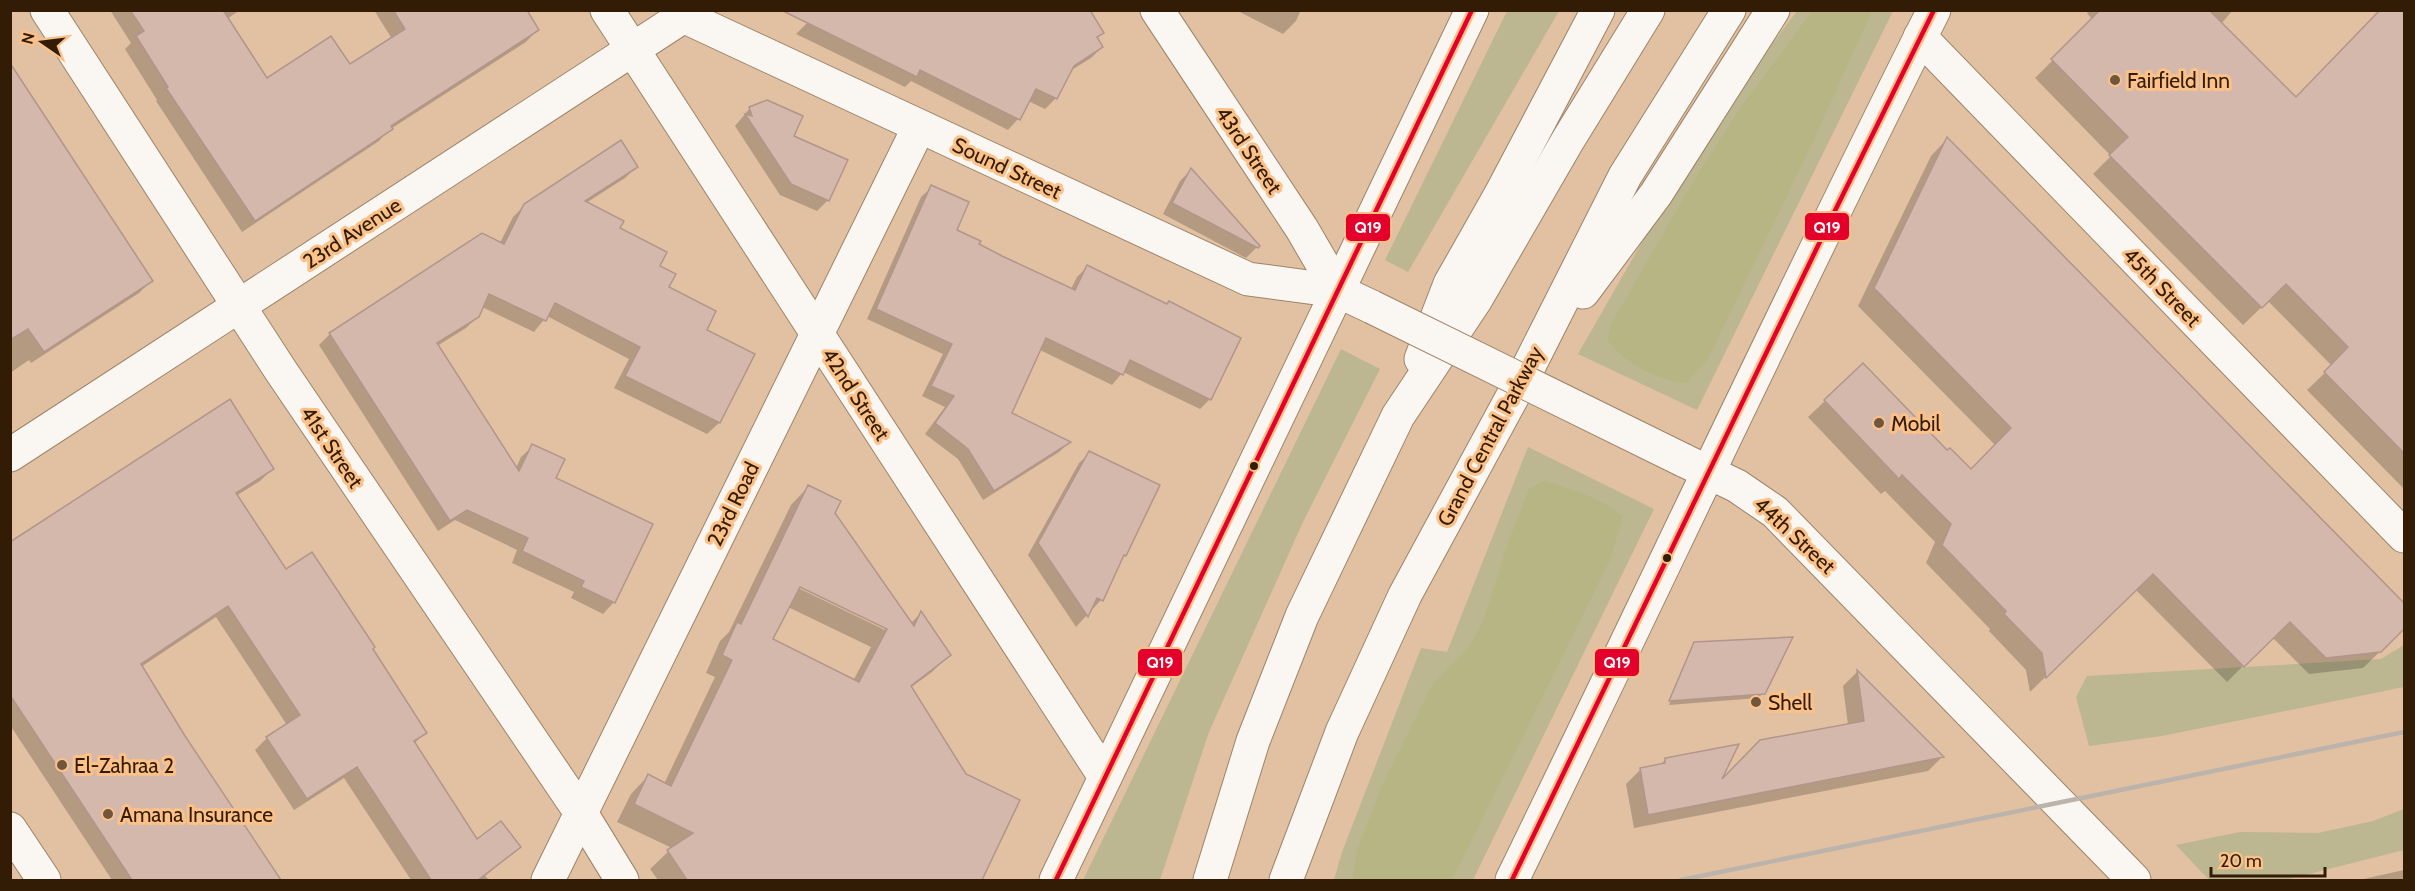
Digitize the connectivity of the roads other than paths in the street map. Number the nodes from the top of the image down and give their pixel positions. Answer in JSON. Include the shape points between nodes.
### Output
{"nodes":[{"id":1,"x":47,"y":10,"type":"edge"},
{"id":2,"x":607,"y":10,"type":"edge"},
{"id":3,"x":1157,"y":10,"type":"edge"},
{"id":4,"x":1472,"y":10,"type":"edge"},
{"id":5,"x":1598,"y":10,"type":"edge"},
{"id":6,"x":1648,"y":10,"type":"edge"},
{"id":7,"x":1729,"y":10,"type":"edge"},
{"id":8,"x":1773,"y":10,"type":"edge"},
{"id":9,"x":1945,"y":10,"type":"edge"},
{"id":10,"x":688,"y":13,"type":"edge"},
{"id":11,"x":1927,"y":24,"type":"edge"},
{"id":12,"x":633,"y":49,"type":"junction"},
{"id":13,"x":919,"y":127,"type":"junction"},
{"id":14,"x":1338,"y":291,"type":"junction"},
{"id":15,"x":239,"y":307,"type":"junction"},
{"id":16,"x":817,"y":334,"type":"junction"},
{"id":17,"x":1529,"y":366,"type":"junction"},
{"id":18,"x":1398,"y":416,"type":"junction"},
{"id":19,"x":10,"y":455,"type":"edge"},
{"id":20,"x":1696,"y":466,"type":"junction"},
{"id":21,"x":2404,"y":536,"type":"edge"},
{"id":22,"x":1105,"y":777,"type":"junction"},
{"id":23,"x":581,"y":813,"type":"junction"},
{"id":24,"x":10,"y":830,"type":"edge"},
{"id":25,"x":44,"y":880,"type":"edge"},
{"id":26,"x":548,"y":880,"type":"edge"},
{"id":27,"x":622,"y":880,"type":"edge"},
{"id":28,"x":1056,"y":880,"type":"edge"},
{"id":29,"x":1210,"y":880,"type":"edge"},
{"id":30,"x":1286,"y":880,"type":"edge"},
{"id":31,"x":1512,"y":880,"type":"edge"},
{"id":32,"x":2134,"y":880,"type":"edge"}],
"edges":[{"from":1,"to":15,"type":"main road","name":"41st Street"},
{"from":2,"to":12,"type":"main road","name":"42nd Street"},
{"from":3,"to":14,"type":"main road","name":"43rd Street","via":[[1302,229]]},
{"from":4,"to":14,"type":"main road"},
{"from":5,"to":18,"type":"main road","via":[[1450,284]]},
{"from":6,"to":18,"type":"main road","via":[[1476,299]]},
{"from":7,"to":17,"type":"main road","name":"Grand Central Parkway","via":[[1625,176]]},
{"from":8,"to":17,"type":"main road","via":[[1656,194]]},
{"from":9,"to":11,"type":"main road"},
{"from":10,"to":12,"type":"main road","name":"23rd Avenue"},
{"from":10,"to":13,"type":"main road","name":"Sound Street"},
{"from":11,"to":20,"type":"main road"},
{"from":11,"to":21,"type":"main road","name":"45th Street"},
{"from":12,"to":15,"type":"main road","name":"23rd Avenue"},
{"from":12,"to":16,"type":"main road","name":"42nd Street"},
{"from":13,"to":14,"type":"main road","name":"Sound Street","via":[[1248,279]]},
{"from":13,"to":16,"type":"main road","name":"23rd Road"},
{"from":14,"to":20,"type":"main road","name":"44th Street","bridge":true},
{"from":14,"to":22,"type":"main road"},
{"from":15,"to":19,"type":"main road","name":"23rd Avenue"},
{"from":15,"to":23,"type":"main road","name":"41st Street"},
{"from":16,"to":22,"type":"main road","name":"42nd Street"},
{"from":16,"to":23,"type":"main road","name":"23rd Road"},
{"from":17,"to":30,"type":"main road","name":"Grand Central Parkway","via":[[1385,636],[1342,732]]},
{"from":18,"to":29,"type":"main road","via":[[1332,550],[1275,684],[1244,767]]},
{"from":20,"to":31,"type":"main road"},
{"from":20,"to":32,"type":"main road","name":"44th Street","via":[[1755,497],[1794,530]]},
{"from":22,"to":28,"type":"main road"},
{"from":23,"to":26,"type":"main road","name":"23rd Road"},
{"from":23,"to":27,"type":"main road","name":"41st Street"},
{"from":24,"to":25,"type":"main road"}]}
